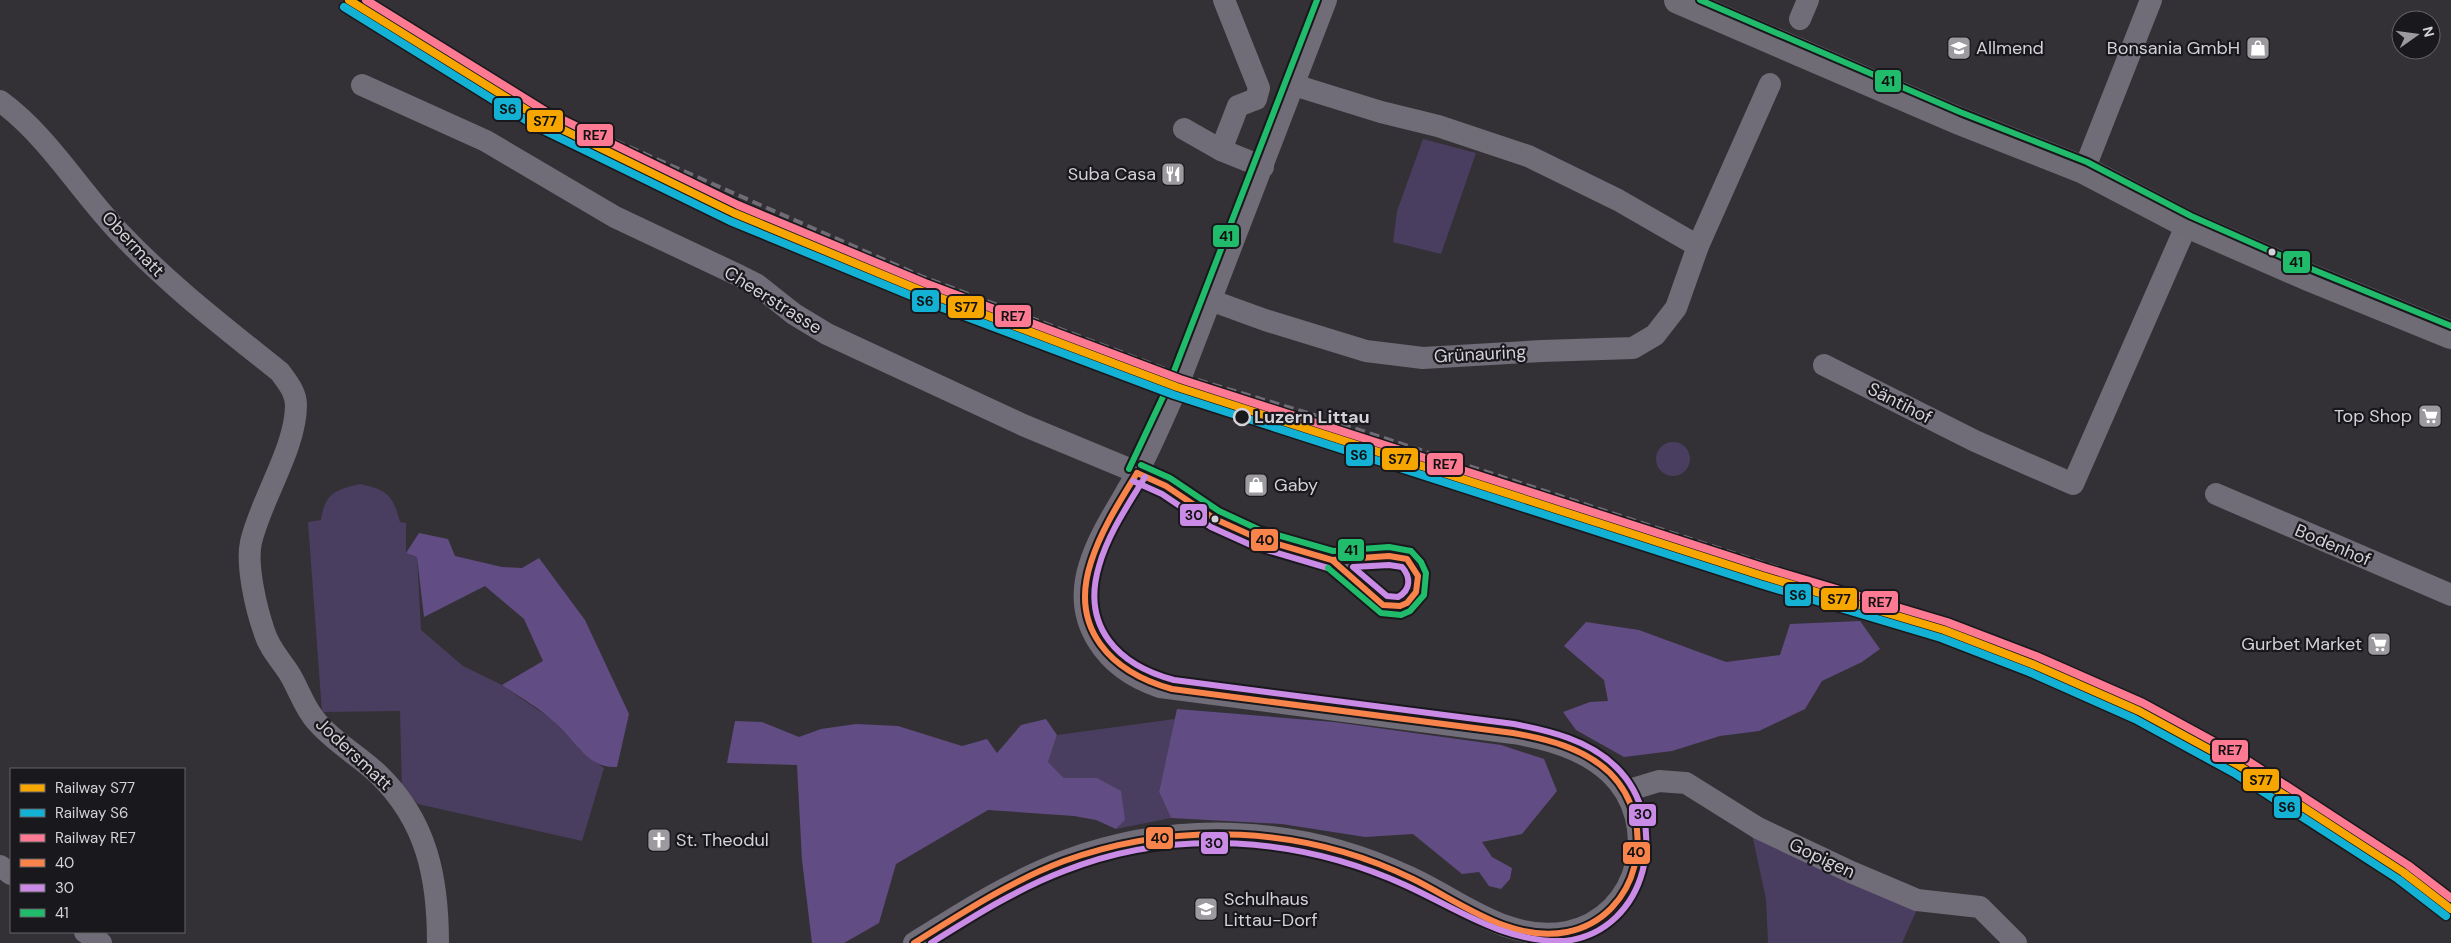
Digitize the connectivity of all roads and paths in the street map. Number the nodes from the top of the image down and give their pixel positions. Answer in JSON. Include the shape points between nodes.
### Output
{"nodes":[{"id":1,"x":1224,"y":0,"type":"edge"},
{"id":2,"x":1326,"y":0,"type":"edge"},
{"id":3,"x":1678,"y":0,"type":"edge"},
{"id":4,"x":2152,"y":0,"type":"edge"},
{"id":5,"x":1770,"y":84,"type":"dead end"},
{"id":6,"x":362,"y":85,"type":"dead end"},
{"id":7,"x":1294,"y":85,"type":"junction"},
{"id":8,"x":0,"y":101,"type":"edge"},
{"id":9,"x":1184,"y":129,"type":"dead end"},
{"id":10,"x":1221,"y":150,"type":"junction"},
{"id":11,"x":1263,"y":166,"type":"junction"},
{"id":12,"x":2084,"y":170,"type":"junction"},
{"id":13,"x":2187,"y":224,"type":"junction"},
{"id":14,"x":1698,"y":246,"type":"junction"},
{"id":15,"x":1210,"y":300,"type":"junction"},
{"id":16,"x":2451,"y":335,"type":"edge"},
{"id":17,"x":1824,"y":365,"type":"dead end"},
{"id":18,"x":280,"y":372,"type":"joint"},
{"id":19,"x":1137,"y":473,"type":"junction"},
{"id":20,"x":2216,"y":494,"type":"dead end"},
{"id":21,"x":1332,"y":560,"type":"dead end"},
{"id":22,"x":2451,"y":595,"type":"edge"},
{"id":23,"x":1626,"y":791,"type":"junction"},
{"id":24,"x":86,"y":933,"type":"edge"},
{"id":25,"x":101,"y":943,"type":"edge"},
{"id":26,"x":438,"y":943,"type":"edge"},
{"id":27,"x":914,"y":943,"type":"edge"},
{"id":28,"x":2016,"y":943,"type":"edge"}],
"edges":[{"from":1,"to":10,"type":"street","via":[[1259,88],[1256,99],[1238,106]]},
{"from":2,"to":7,"type":"street"},
{"from":3,"to":12,"type":"main road","via":[[1957,120]]},
{"from":4,"to":12,"type":"street"},
{"from":5,"to":14,"type":"street","name":"Grünauring"},
{"from":6,"to":19,"type":"street","name":"Cheerstrasse","via":[[486,142],[615,217],[756,284],[827,334],[1023,426]]},
{"from":7,"to":11,"type":"street"},
{"from":7,"to":14,"type":"street","via":[[1528,156],[1618,200]]},
{"from":8,"to":18,"type":"street","name":"Obermatt","via":[[67,167],[118,232],[178,291]]},
{"from":9,"to":10,"type":"street"},
{"from":10,"to":11,"type":"street"},
{"from":11,"to":15,"type":"street"},
{"from":12,"to":13,"type":"main road"},
{"from":13,"to":16,"type":"main road"},
{"from":13,"to":17,"type":"street","name":"Säntihof","via":[[2073,484],[1975,441]]},
{"from":14,"to":15,"type":"street","name":"Grünauring","via":[[1676,308],[1655,335],[1632,348],[1422,358],[1366,350]]},
{"from":15,"to":19,"type":"street","via":[[1177,387]]},
{"from":18,"to":26,"type":"street","name":"Jodersmatt","via":[[292,388],[296,404],[293,426],[251,543],[250,565],[264,633],[318,723],[398,795],[418,827],[432,873]]},
{"from":19,"to":21,"type":"street","name":"Cheerstrasse","via":[[1166,486],[1238,531]]},
{"from":19,"to":23,"type":"street","via":[[1095,549],[1086,585],[1087,612],[1094,634],[1108,656],[1126,672],[1148,683],[1172,689],[1535,737],[1567,746],[1593,759]]},
{"from":20,"to":22,"type":"street","name":"Bodenhof"},
{"from":23,"to":27,"type":"street","via":[[1639,831],[1637,862],[1629,885],[1617,903],[1600,917],[1584,927],[1566,932],[1540,934],[1508,928],[1410,877],[1352,853],[1282,838],[1219,833],[1147,839],[1070,860],[1014,885]]},
{"from":23,"to":28,"type":"street","name":"Gopigen","via":[[1659,781],[1686,783],[1758,828],[1859,876],[1917,900],[1980,907]]},
{"from":24,"to":25,"type":"street"}]}
